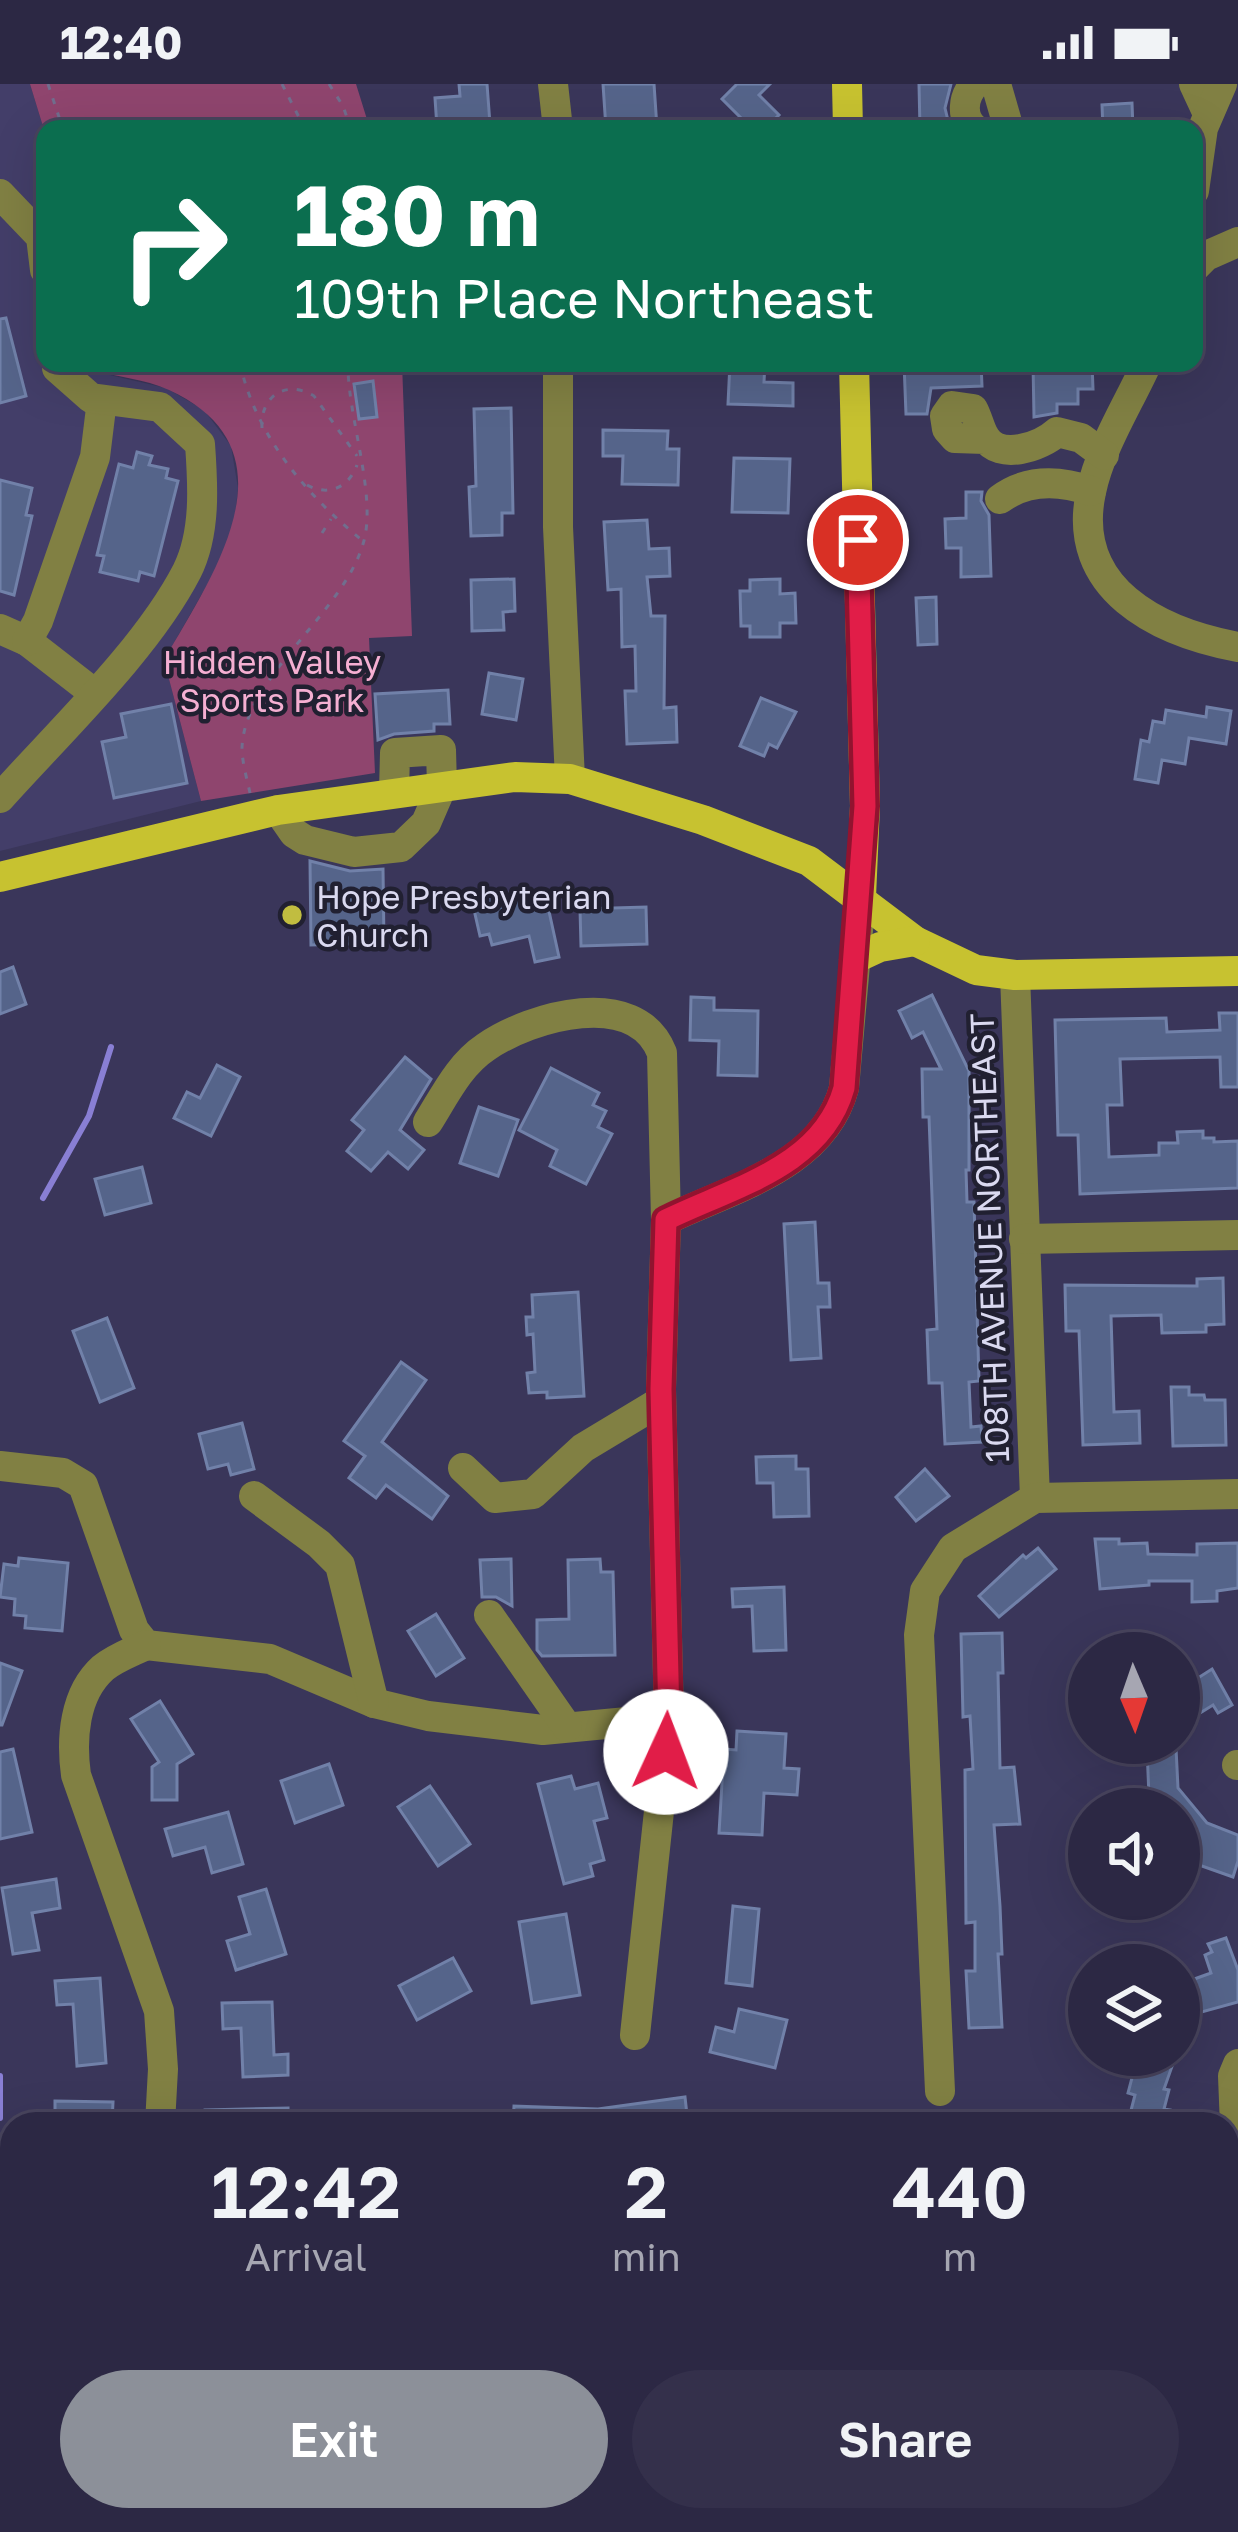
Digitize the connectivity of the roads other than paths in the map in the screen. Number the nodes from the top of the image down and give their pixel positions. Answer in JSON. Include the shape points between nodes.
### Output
{"nodes":[{"id":1,"x":553,"y":84,"type":"edge"},
{"id":2,"x":847,"y":84,"type":"edge"},
{"id":3,"x":975,"y":84,"type":"edge"},
{"id":4,"x":996,"y":84,"type":"edge"},
{"id":5,"x":1222,"y":84,"type":"edge"},
{"id":6,"x":1213,"y":104,"type":"edge"},
{"id":7,"x":557,"y":120,"type":"edge"},
{"id":8,"x":848,"y":120,"type":"edge"},
{"id":9,"x":968,"y":120,"type":"edge"},
{"id":10,"x":1006,"y":120,"type":"edge"},
{"id":11,"x":1203,"y":135,"type":"edge"},
{"id":12,"x":0,"y":194,"type":"edge"},
{"id":13,"x":36,"y":232,"type":"edge"},
{"id":14,"x":1238,"y":242,"type":"edge"},
{"id":15,"x":1203,"y":259,"type":"edge"},
{"id":16,"x":62,"y":372,"type":"edge"},
{"id":17,"x":558,"y":372,"type":"edge"},
{"id":18,"x":854,"y":372,"type":"edge"},
{"id":19,"x":1144,"y":372,"type":"edge"},
{"id":20,"x":102,"y":400,"type":"junction"},
{"id":21,"x":985,"y":439,"type":"dead end"},
{"id":22,"x":1105,"y":455,"type":"junction"},
{"id":23,"x":1091,"y":491,"type":"junction"},
{"id":24,"x":1000,"y":499,"type":"dead end"},
{"id":25,"x":14,"y":635,"type":"edge"},
{"id":26,"x":1238,"y":647,"type":"edge"},
{"id":27,"x":94,"y":693,"type":"junction"},
{"id":28,"x":570,"y":779,"type":"junction"},
{"id":29,"x":442,"y":786,"type":"junction"},
{"id":30,"x":0,"y":798,"type":"edge"},
{"id":31,"x":265,"y":805,"type":"junction"},
{"id":32,"x":865,"y":806,"type":"junction"},
{"id":33,"x":809,"y":861,"type":"junction"},
{"id":34,"x":0,"y":877,"type":"edge"},
{"id":35,"x":861,"y":897,"type":"junction"},
{"id":36,"x":915,"y":941,"type":"junction"},
{"id":37,"x":854,"y":959,"type":"junction"},
{"id":38,"x":1238,"y":971,"type":"edge"},
{"id":39,"x":1016,"y":975,"type":"junction"},
{"id":40,"x":428,"y":1122,"type":"dead end"},
{"id":41,"x":666,"y":1220,"type":"junction"},
{"id":42,"x":1238,"y":1234,"type":"edge"},
{"id":43,"x":1024,"y":1239,"type":"junction"},
{"id":44,"x":661,"y":1401,"type":"junction"},
{"id":45,"x":0,"y":1466,"type":"edge"},
{"id":46,"x":464,"y":1468,"type":"dead end"},
{"id":47,"x":1238,"y":1494,"type":"edge"},
{"id":48,"x":254,"y":1496,"type":"dead end"},
{"id":49,"x":1035,"y":1498,"type":"junction"},
{"id":50,"x":489,"y":1615,"type":"dead end"},
{"id":51,"x":146,"y":1645,"type":"junction"},
{"id":52,"x":374,"y":1703,"type":"junction"},
{"id":53,"x":669,"y":1718,"type":"junction"},
{"id":54,"x":567,"y":1727,"type":"junction"},
{"id":55,"x":635,"y":2035,"type":"dead end"},
{"id":56,"x":1238,"y":2064,"type":"edge"},
{"id":57,"x":940,"y":2091,"type":"dead end"},
{"id":58,"x":161,"y":2112,"type":"edge"},
{"id":59,"x":1234,"y":2112,"type":"edge"}],
"edges":[{"from":1,"to":7,"type":"street"},
{"from":2,"to":8,"type":"main road"},
{"from":3,"to":9,"type":"street","via":[[964,107]]},
{"from":4,"to":10,"type":"street"},
{"from":5,"to":6,"type":"street"},
{"from":6,"to":11,"type":"street"},
{"from":12,"to":13,"type":"street"},
{"from":14,"to":15,"type":"street"},
{"from":16,"to":20,"type":"street"},
{"from":17,"to":28,"type":"street"},
{"from":18,"to":32,"type":"main road"},
{"from":19,"to":22,"type":"street"},
{"from":20,"to":25,"type":"street","via":[[95,457],[38,621]]},
{"from":20,"to":27,"type":"street","via":[[160,407],[200,444],[204,502],[189,568]]},
{"from":21,"to":22,"type":"street","via":[[1019,449],[1057,432]]},
{"from":22,"to":23,"type":"street"},
{"from":23,"to":24,"type":"street","via":[[1019,484]]},
{"from":23,"to":26,"type":"street","via":[[1088,528],[1108,583],[1168,628]]},
{"from":25,"to":27,"type":"street"},
{"from":27,"to":30,"type":"street"},
{"from":28,"to":29,"type":"main road"},
{"from":28,"to":33,"type":"main road"},
{"from":29,"to":31,"type":"main road"},
{"from":29,"to":31,"type":"street","via":[[414,837],[370,853],[305,840]]},
{"from":31,"to":34,"type":"main road"},
{"from":32,"to":33,"type":"main road","via":[[842,844]]},
{"from":32,"to":35,"type":"main road"},
{"from":33,"to":35,"type":"main road"},
{"from":35,"to":36,"type":"main road"},
{"from":35,"to":37,"type":"street"},
{"from":36,"to":37,"type":"main road"},
{"from":36,"to":39,"type":"main road","via":[[976,970]]},
{"from":37,"to":41,"type":"street","via":[[844,1088],[823,1136],[787,1164]]},
{"from":38,"to":39,"type":"main road"},
{"from":39,"to":43,"type":"street","name":"108TH AVENUE NORTHEAST"},
{"from":40,"to":41,"type":"street","via":[[463,1066],[487,1045],[590,1010],[642,1025],[662,1053]]},
{"from":41,"to":44,"type":"street"},
{"from":42,"to":43,"type":"street"},
{"from":43,"to":49,"type":"street","name":"108TH AVENUE NORTHEAST"},
{"from":44,"to":46,"type":"street","via":[[584,1448],[532,1494],[495,1498]]},
{"from":44,"to":53,"type":"street"},
{"from":45,"to":51,"type":"street","via":[[63,1473],[83,1485]]},
{"from":47,"to":49,"type":"street"},
{"from":48,"to":52,"type":"street","via":[[340,1565]]},
{"from":49,"to":57,"type":"street","name":"108TH AVENUE NORTHEAST","via":[[953,1548],[925,1591],[920,1635]]},
{"from":50,"to":54,"type":"street"},
{"from":51,"to":52,"type":"street","via":[[270,1659]]},
{"from":51,"to":58,"type":"street","via":[[105,1666],[86,1689],[73,1748],[159,2011]]},
{"from":52,"to":54,"type":"street","via":[[428,1716]]},
{"from":53,"to":54,"type":"street"},
{"from":53,"to":55,"type":"street"},
{"from":56,"to":59,"type":"street"}]}
